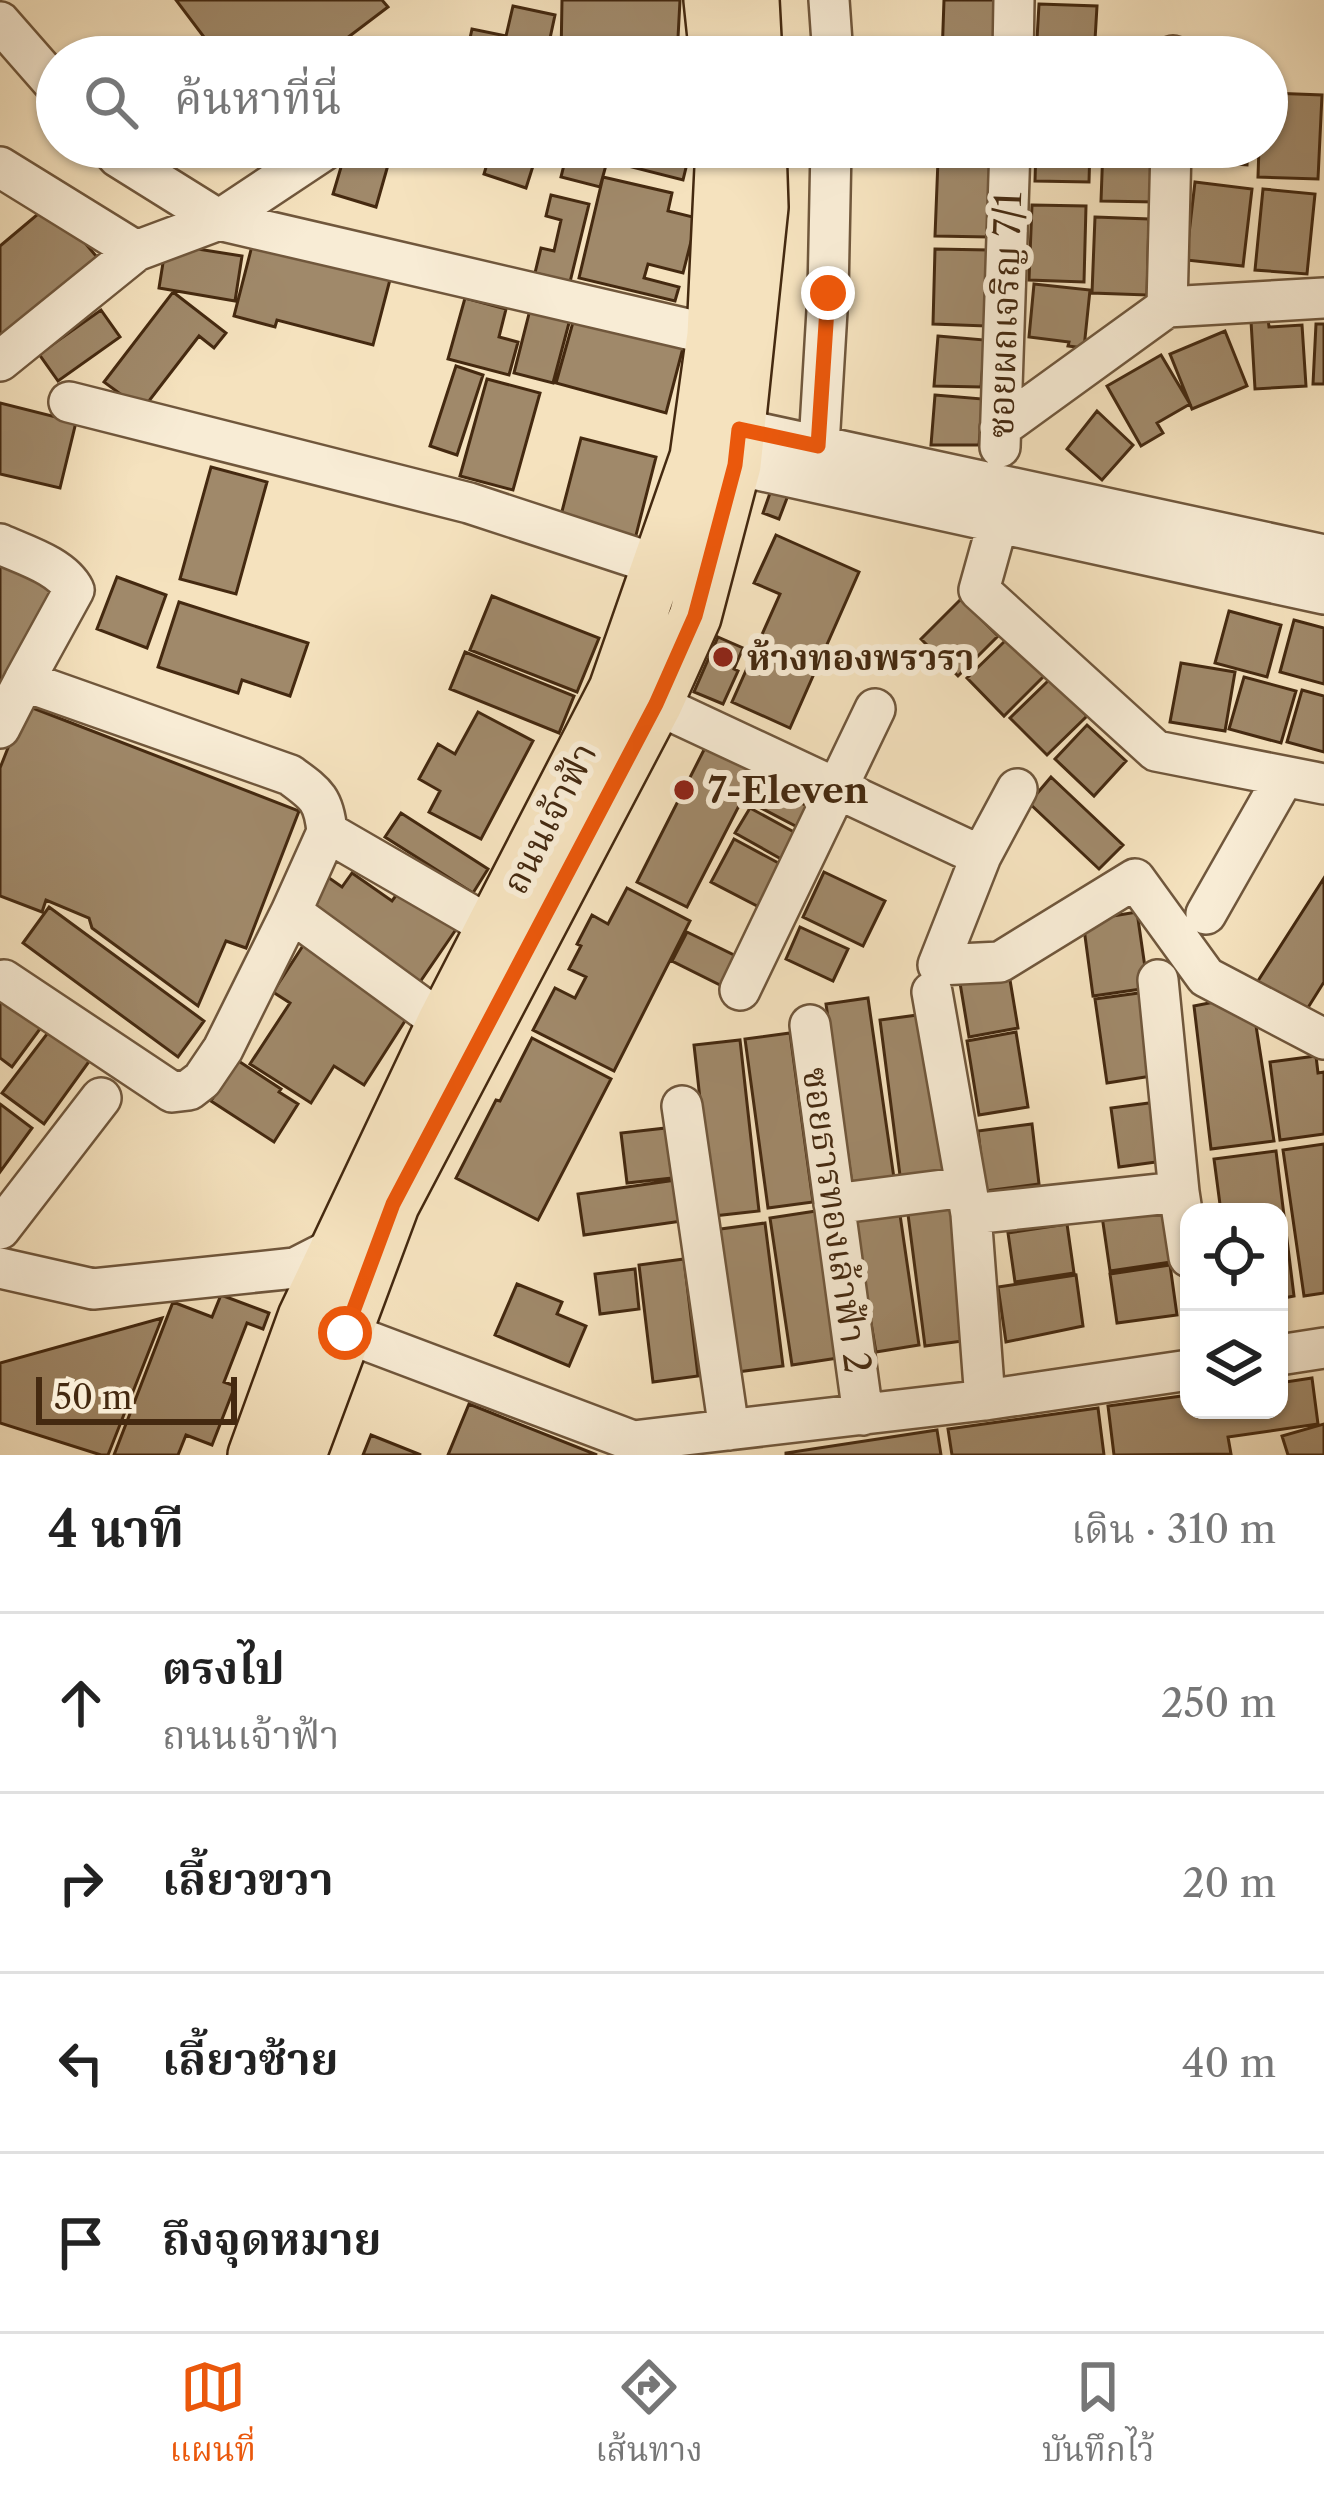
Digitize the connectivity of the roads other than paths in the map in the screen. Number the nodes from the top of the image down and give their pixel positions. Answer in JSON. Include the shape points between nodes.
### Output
{"nodes":[{"id":1,"x":710,"y":0,"type":"edge"},
{"id":2,"x":753,"y":0,"type":"edge"},
{"id":3,"x":829,"y":0,"type":"edge"},
{"id":4,"x":1014,"y":0,"type":"edge"},
{"id":5,"x":714,"y":36,"type":"edge"},
{"id":6,"x":755,"y":36,"type":"edge"},
{"id":7,"x":831,"y":36,"type":"edge"},
{"id":8,"x":1013,"y":36,"type":"edge"},
{"id":9,"x":5,"y":38,"type":"edge"},
{"id":10,"x":36,"y":67,"type":"edge"},
{"id":11,"x":0,"y":166,"type":"edge"},
{"id":12,"x":134,"y":168,"type":"edge"},
{"id":13,"x":297,"y":168,"type":"edge"},
{"id":14,"x":721,"y":168,"type":"edge"},
{"id":15,"x":761,"y":168,"type":"edge"},
{"id":16,"x":831,"y":168,"type":"edge"},
{"id":17,"x":1009,"y":168,"type":"edge"},
{"id":18,"x":1170,"y":168,"type":"edge"},
{"id":19,"x":219,"y":220,"type":"junction"},
{"id":20,"x":136,"y":250,"type":"junction"},
{"id":21,"x":1324,"y":298,"type":"edge"},
{"id":22,"x":1167,"y":307,"type":"junction"},
{"id":23,"x":713,"y":334,"type":"junction"},
{"id":24,"x":0,"y":361,"type":"edge"},
{"id":25,"x":68,"y":402,"type":"dead end"},
{"id":26,"x":1000,"y":428,"type":"junction"},
{"id":27,"x":718,"y":443,"type":"junction"},
{"id":28,"x":818,"y":446,"type":"junction"},
{"id":29,"x":998,"y":503,"type":"junction"},
{"id":30,"x":0,"y":544,"type":"edge"},
{"id":31,"x":1324,"y":555,"type":"edge"},
{"id":32,"x":658,"y":565,"type":"junction"},
{"id":33,"x":1324,"y":594,"type":"edge"},
{"id":34,"x":24,"y":681,"type":"junction"},
{"id":35,"x":656,"y":704,"type":"junction"},
{"id":36,"x":875,"y":709,"type":"dead end"},
{"id":37,"x":0,"y":728,"type":"edge"},
{"id":38,"x":1284,"y":777,"type":"junction"},
{"id":39,"x":1324,"y":784,"type":"edge"},
{"id":40,"x":836,"y":789,"type":"junction"},
{"id":41,"x":1017,"y":789,"type":"dead end"},
{"id":42,"x":327,"y":832,"type":"junction"},
{"id":43,"x":981,"y":856,"type":"junction"},
{"id":44,"x":290,"y":912,"type":"junction"},
{"id":45,"x":1206,"y":914,"type":"dead end"},
{"id":46,"x":493,"y":928,"type":"junction"},
{"id":47,"x":4,"y":980,"type":"dead end"},
{"id":48,"x":1158,"y":980,"type":"dead end"},
{"id":49,"x":740,"y":990,"type":"dead end"},
{"id":50,"x":932,"y":992,"type":"dead end"},
{"id":51,"x":443,"y":1023,"type":"junction"},
{"id":52,"x":810,"y":1025,"type":"dead end"},
{"id":53,"x":1324,"y":1039,"type":"edge"},
{"id":54,"x":101,"y":1098,"type":"dead end"},
{"id":55,"x":682,"y":1106,"type":"dead end"},
{"id":56,"x":1179,"y":1192,"type":"junction"},
{"id":57,"x":968,"y":1201,"type":"junction"},
{"id":58,"x":1181,"y":1203,"type":"edge"},
{"id":59,"x":834,"y":1204,"type":"junction"},
{"id":60,"x":0,"y":1229,"type":"edge"},
{"id":61,"x":338,"y":1246,"type":"junction"},
{"id":62,"x":0,"y":1268,"type":"edge"},
{"id":63,"x":324,"y":1325,"type":"junction"},
{"id":64,"x":1324,"y":1348,"type":"edge"},
{"id":65,"x":1288,"y":1354,"type":"edge"},
{"id":66,"x":1180,"y":1371,"type":"edge"},
{"id":67,"x":985,"y":1400,"type":"junction"},
{"id":68,"x":863,"y":1414,"type":"junction"},
{"id":69,"x":756,"y":1437,"type":"edge"},
{"id":70,"x":254,"y":1455,"type":"edge"},
{"id":71,"x":300,"y":1455,"type":"edge"}],
"edges":[{"from":1,"to":5,"type":"main road"},
{"from":2,"to":6,"type":"main road"},
{"from":3,"to":7,"type":"street"},
{"from":4,"to":8,"type":"street"},
{"from":9,"to":10,"type":"street"},
{"from":11,"to":20,"type":"street"},
{"from":12,"to":19,"type":"street"},
{"from":13,"to":19,"type":"street"},
{"from":14,"to":23,"type":"main road","name":"ถนนเจ้าฟ้า"},
{"from":15,"to":27,"type":"main road","name":"ถนนเจ้าฟ้า","via":[[763,207]]},
{"from":16,"to":28,"type":"street"},
{"from":17,"to":26,"type":"street","name":"ซอยผถเจริญ 7/1"},
{"from":18,"to":22,"type":"street"},
{"from":19,"to":20,"type":"street"},
{"from":19,"to":23,"type":"street"},
{"from":20,"to":24,"type":"street"},
{"from":21,"to":22,"type":"street"},
{"from":22,"to":26,"type":"street"},
{"from":23,"to":27,"type":"main road","name":"ถนนเจ้าฟ้า"},
{"from":25,"to":32,"type":"street","via":[[469,502]]},
{"from":26,"to":29,"type":"street","name":"ซอยผถเจริญ 7/1"},
{"from":27,"to":28,"type":"street"},
{"from":27,"to":29,"type":"street"},
{"from":27,"to":32,"type":"main road","name":"ถนนเจ้าฟ้า"},
{"from":27,"to":35,"type":"main road","name":"ถนนเจ้าฟ้า","via":[[695,616]]},
{"from":28,"to":29,"type":"street"},
{"from":29,"to":31,"type":"street"},
{"from":29,"to":33,"type":"street"},
{"from":29,"to":38,"type":"street","name":"ซอยผถเจริญ 7/1","via":[[979,590],[1156,751]]},
{"from":30,"to":34,"type":"street","via":[[56,571],[74,590]]},
{"from":32,"to":46,"type":"main road","name":"ถนนเจ้าฟ้า","via":[[615,688]]},
{"from":34,"to":37,"type":"street"},
{"from":34,"to":42,"type":"street","via":[[290,776],[316,795]]},
{"from":35,"to":40,"type":"street"},
{"from":35,"to":63,"type":"main road","name":"ถนนเจ้าฟ้า"},
{"from":36,"to":40,"type":"street"},
{"from":38,"to":39,"type":"street"},
{"from":38,"to":45,"type":"street"},
{"from":40,"to":43,"type":"street"},
{"from":40,"to":49,"type":"street"},
{"from":41,"to":43,"type":"street"},
{"from":42,"to":44,"type":"street"},
{"from":42,"to":46,"type":"street"},
{"from":43,"to":53,"type":"street","via":[[938,964],[1000,962],[1135,879],[1206,977]]},
{"from":44,"to":47,"type":"street","via":[[223,1049],[189,1090],[172,1092]]},
{"from":44,"to":51,"type":"street"},
{"from":46,"to":51,"type":"main road","name":"ถนนเจ้าฟ้า"},
{"from":48,"to":56,"type":"street"},
{"from":50,"to":57,"type":"street"},
{"from":51,"to":61,"type":"main road","name":"ถนนเจ้าฟ้า"},
{"from":52,"to":59,"type":"street","name":"ซอยธารทองเล้าฟ้า 2"},
{"from":54,"to":60,"type":"street"},
{"from":55,"to":69,"type":"street"},
{"from":56,"to":57,"type":"street"},
{"from":56,"to":58,"type":"street"},
{"from":57,"to":59,"type":"street"},
{"from":57,"to":67,"type":"street"},
{"from":59,"to":68,"type":"street","name":"ซอยธารทองเล้าฟ้า 2"},
{"from":61,"to":62,"type":"street","via":[[296,1268],[93,1289]]},
{"from":61,"to":63,"type":"main road","name":"ถนนเจ้าฟ้า"},
{"from":63,"to":69,"type":"street","via":[[633,1441]]},
{"from":63,"to":70,"type":"main road","name":"ถนนเจ้าฟ้า"},
{"from":63,"to":71,"type":"main road","name":"ถนนเจ้าฟ้า"},
{"from":64,"to":65,"type":"street"},
{"from":66,"to":67,"type":"street"},
{"from":67,"to":68,"type":"street"},
{"from":68,"to":69,"type":"street"}]}
